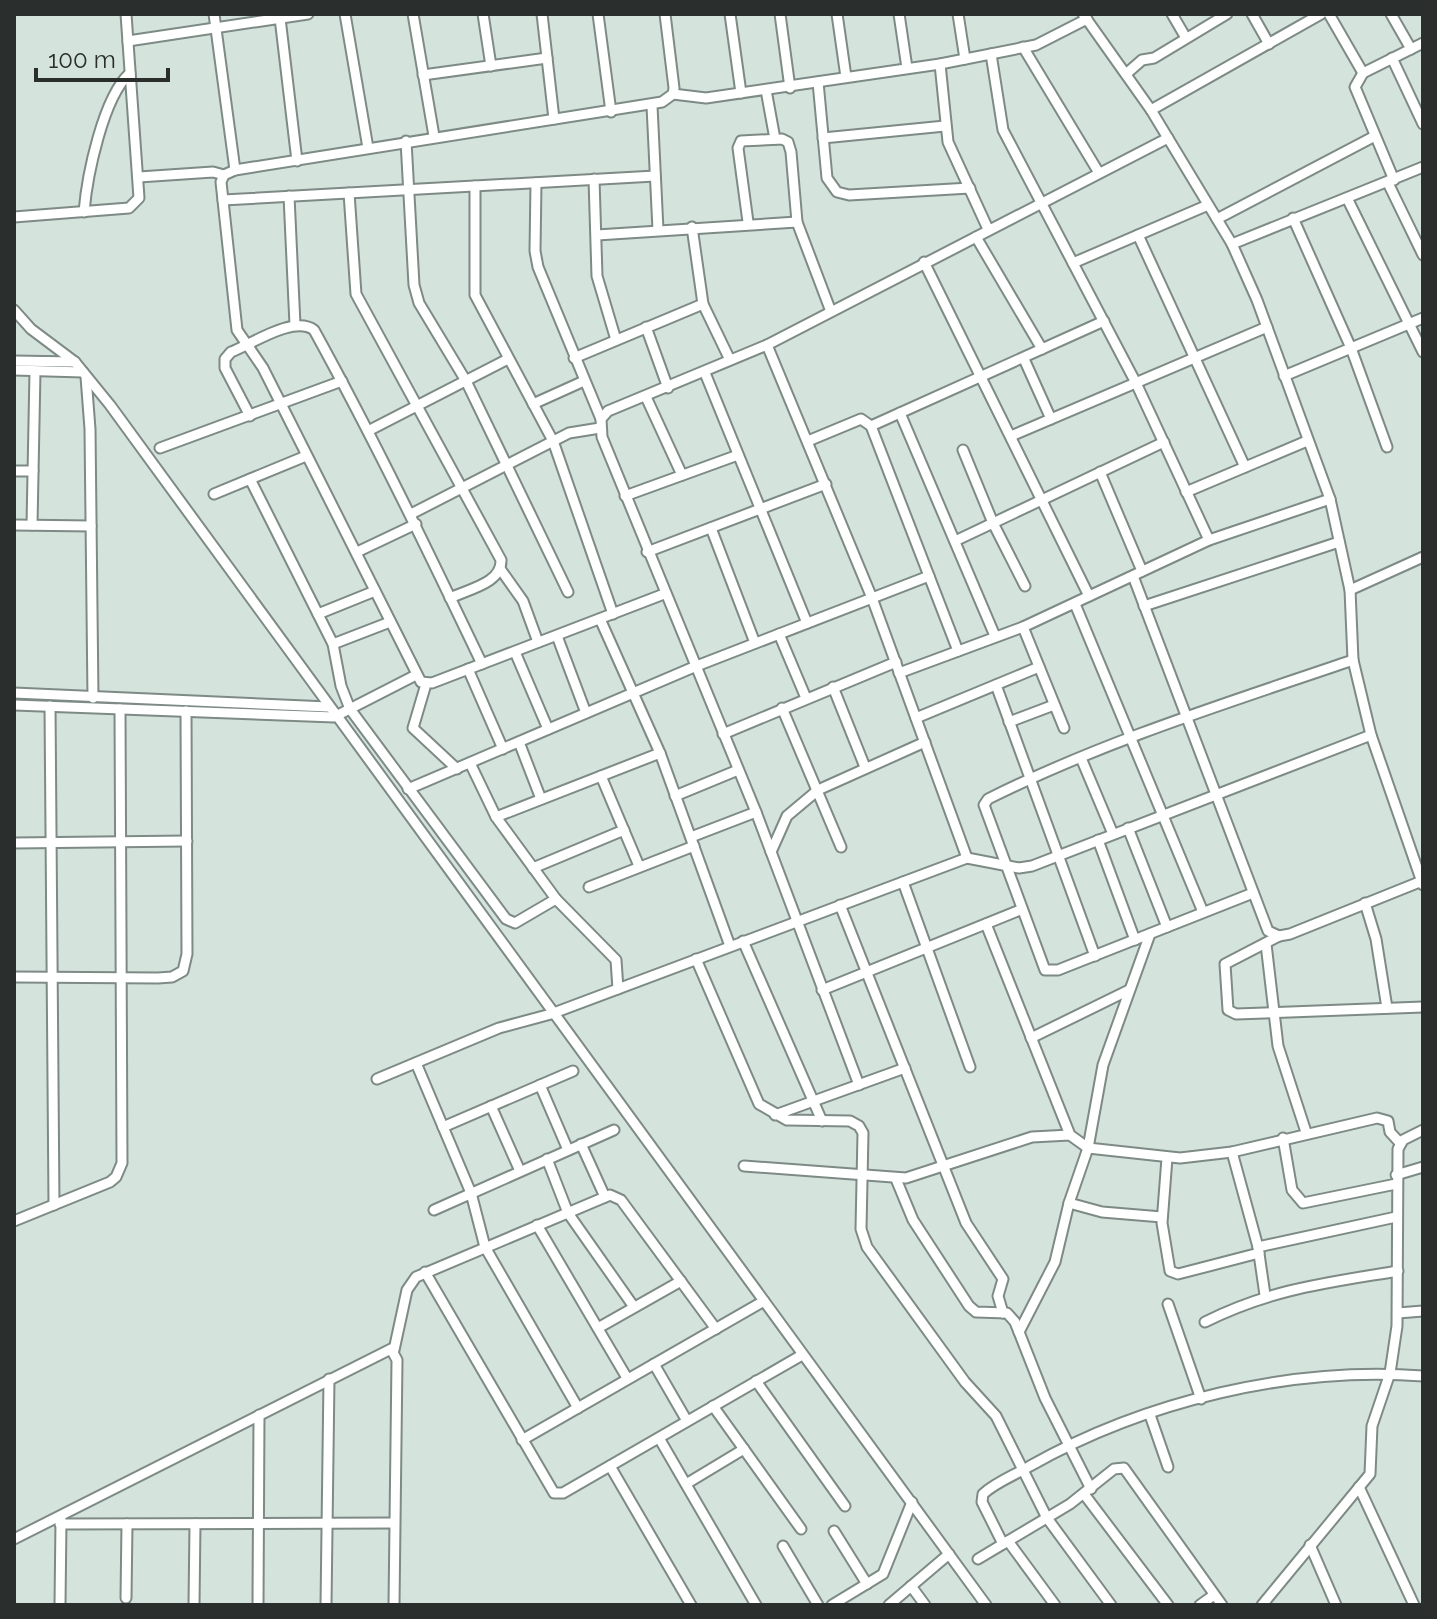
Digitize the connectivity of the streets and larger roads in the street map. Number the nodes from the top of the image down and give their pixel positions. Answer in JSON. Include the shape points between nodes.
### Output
{"nodes":[{"id":1,"x":126,"y":14,"type":"edge"},
{"id":2,"x":214,"y":14,"type":"edge"},
{"id":3,"x":308,"y":14,"type":"edge"},
{"id":4,"x":345,"y":14,"type":"edge"},
{"id":5,"x":413,"y":14,"type":"edge"},
{"id":6,"x":483,"y":14,"type":"edge"},
{"id":7,"x":542,"y":14,"type":"edge"},
{"id":8,"x":598,"y":14,"type":"edge"},
{"id":9,"x":665,"y":14,"type":"edge"},
{"id":10,"x":730,"y":14,"type":"edge"},
{"id":11,"x":780,"y":14,"type":"edge"},
{"id":12,"x":837,"y":14,"type":"edge"},
{"id":13,"x":899,"y":14,"type":"edge"},
{"id":14,"x":958,"y":14,"type":"edge"},
{"id":15,"x":1172,"y":14,"type":"edge"},
{"id":16,"x":1227,"y":14,"type":"edge"},
{"id":17,"x":1252,"y":14,"type":"edge"},
{"id":18,"x":1321,"y":14,"type":"edge"},
{"id":19,"x":1391,"y":14,"type":"edge"},
{"id":20,"x":1334,"y":16,"type":"edge"},
{"id":21,"x":1085,"y":17,"type":"edge"},
{"id":22,"x":280,"y":18,"type":"junction"},
{"id":23,"x":216,"y":28,"type":"junction"},
{"id":24,"x":1186,"y":38,"type":"junction"},
{"id":25,"x":128,"y":41,"type":"junction"},
{"id":26,"x":1423,"y":43,"type":"edge"},
{"id":27,"x":1269,"y":44,"type":"junction"},
{"id":28,"x":1023,"y":47,"type":"junction"},
{"id":29,"x":1411,"y":49,"type":"junction"},
{"id":30,"x":991,"y":54,"type":"junction"},
{"id":31,"x":547,"y":58,"type":"junction"},
{"id":32,"x":1392,"y":58,"type":"junction"},
{"id":33,"x":965,"y":59,"type":"junction"},
{"id":34,"x":940,"y":64,"type":"junction"},
{"id":35,"x":491,"y":66,"type":"junction"},
{"id":36,"x":907,"y":68,"type":"junction"},
{"id":37,"x":130,"y":73,"type":"junction"},
{"id":38,"x":1363,"y":73,"type":"junction"},
{"id":39,"x":1126,"y":74,"type":"junction"},
{"id":40,"x":423,"y":75,"type":"junction"},
{"id":41,"x":846,"y":77,"type":"junction"},
{"id":42,"x":818,"y":82,"type":"junction"},
{"id":43,"x":790,"y":88,"type":"junction"},
{"id":44,"x":766,"y":90,"type":"junction"},
{"id":45,"x":741,"y":93,"type":"junction"},
{"id":46,"x":673,"y":94,"type":"junction"},
{"id":47,"x":652,"y":106,"type":"junction"},
{"id":48,"x":1151,"y":110,"type":"junction"},
{"id":49,"x":611,"y":112,"type":"junction"},
{"id":50,"x":554,"y":119,"type":"junction"},
{"id":51,"x":1423,"y":124,"type":"edge"},
{"id":52,"x":945,"y":126,"type":"junction"},
{"id":53,"x":434,"y":136,"type":"junction"},
{"id":54,"x":1375,"y":136,"type":"junction"},
{"id":55,"x":823,"y":138,"type":"junction"},
{"id":56,"x":1168,"y":138,"type":"junction"},
{"id":57,"x":775,"y":139,"type":"junction"},
{"id":58,"x":406,"y":141,"type":"junction"},
{"id":59,"x":368,"y":148,"type":"junction"},
{"id":60,"x":297,"y":161,"type":"junction"},
{"id":61,"x":1423,"y":167,"type":"edge"},
{"id":62,"x":235,"y":170,"type":"junction"},
{"id":63,"x":1099,"y":173,"type":"junction"},
{"id":64,"x":224,"y":175,"type":"junction"},
{"id":65,"x":655,"y":176,"type":"junction"},
{"id":66,"x":139,"y":177,"type":"junction"},
{"id":67,"x":594,"y":179,"type":"junction"},
{"id":68,"x":1391,"y":181,"type":"junction"},
{"id":69,"x":536,"y":183,"type":"junction"},
{"id":70,"x":475,"y":186,"type":"junction"},
{"id":71,"x":970,"y":188,"type":"junction"},
{"id":72,"x":409,"y":190,"type":"junction"},
{"id":73,"x":349,"y":193,"type":"junction"},
{"id":74,"x":289,"y":196,"type":"junction"},
{"id":75,"x":223,"y":200,"type":"junction"},
{"id":76,"x":1348,"y":200,"type":"junction"},
{"id":77,"x":1040,"y":203,"type":"junction"},
{"id":78,"x":1208,"y":205,"type":"junction"},
{"id":79,"x":84,"y":212,"type":"junction"},
{"id":80,"x":14,"y":217,"type":"edge"},
{"id":81,"x":1293,"y":218,"type":"junction"},
{"id":82,"x":1217,"y":219,"type":"junction"},
{"id":83,"x":748,"y":222,"type":"junction"},
{"id":84,"x":797,"y":222,"type":"junction"},
{"id":85,"x":692,"y":227,"type":"junction"},
{"id":86,"x":988,"y":229,"type":"junction"},
{"id":87,"x":658,"y":230,"type":"junction"},
{"id":88,"x":597,"y":235,"type":"junction"},
{"id":89,"x":1138,"y":235,"type":"junction"},
{"id":90,"x":976,"y":237,"type":"junction"},
{"id":91,"x":1232,"y":244,"type":"junction"},
{"id":92,"x":1423,"y":255,"type":"edge"},
{"id":93,"x":924,"y":262,"type":"junction"},
{"id":94,"x":1073,"y":263,"type":"junction"},
{"id":95,"x":703,"y":304,"type":"junction"},
{"id":96,"x":830,"y":309,"type":"junction"},
{"id":97,"x":14,"y":310,"type":"edge"},
{"id":98,"x":1423,"y":318,"type":"edge"},
{"id":99,"x":1104,"y":321,"type":"junction"},
{"id":100,"x":1411,"y":323,"type":"junction"},
{"id":101,"x":295,"y":325,"type":"junction"},
{"id":102,"x":646,"y":327,"type":"junction"},
{"id":103,"x":1267,"y":327,"type":"junction"},
{"id":104,"x":616,"y":340,"type":"junction"},
{"id":105,"x":767,"y":345,"type":"junction"},
{"id":106,"x":247,"y":346,"type":"junction"},
{"id":107,"x":1351,"y":348,"type":"junction"},
{"id":108,"x":1042,"y":349,"type":"junction"},
{"id":109,"x":1423,"y":352,"type":"edge"},
{"id":110,"x":574,"y":358,"type":"junction"},
{"id":111,"x":1195,"y":358,"type":"junction"},
{"id":112,"x":508,"y":359,"type":"junction"},
{"id":113,"x":1024,"y":359,"type":"junction"},
{"id":114,"x":730,"y":360,"type":"junction"},
{"id":115,"x":14,"y":361,"type":"edge"},
{"id":116,"x":75,"y":362,"type":"junction"},
{"id":117,"x":14,"y":370,"type":"edge"},
{"id":118,"x":35,"y":371,"type":"junction"},
{"id":119,"x":705,"y":373,"type":"junction"},
{"id":120,"x":84,"y":374,"type":"junction"},
{"id":121,"x":982,"y":376,"type":"junction"},
{"id":122,"x":1284,"y":376,"type":"junction"},
{"id":123,"x":342,"y":381,"type":"junction"},
{"id":124,"x":466,"y":381,"type":"junction"},
{"id":125,"x":584,"y":381,"type":"junction"},
{"id":126,"x":1136,"y":383,"type":"junction"},
{"id":127,"x":668,"y":388,"type":"junction"},
{"id":128,"x":646,"y":397,"type":"junction"},
{"id":129,"x":280,"y":404,"type":"junction"},
{"id":130,"x":533,"y":404,"type":"junction"},
{"id":131,"x":418,"y":405,"type":"junction"},
{"id":132,"x":900,"y":413,"type":"junction"},
{"id":133,"x":250,"y":416,"type":"junction"},
{"id":134,"x":1051,"y":419,"type":"junction"},
{"id":135,"x":600,"y":423,"type":"junction"},
{"id":136,"x":871,"y":426,"type":"junction"},
{"id":137,"x":368,"y":431,"type":"junction"},
{"id":138,"x":1011,"y":436,"type":"junction"},
{"id":139,"x":553,"y":441,"type":"junction"},
{"id":140,"x":808,"y":441,"type":"junction"},
{"id":141,"x":1307,"y":441,"type":"junction"},
{"id":142,"x":1164,"y":442,"type":"junction"},
{"id":143,"x":1387,"y":447,"type":"dead end"},
{"id":144,"x":160,"y":448,"type":"dead end"},
{"id":145,"x":963,"y":450,"type":"dead end"},
{"id":146,"x":738,"y":455,"type":"junction"},
{"id":147,"x":306,"y":456,"type":"junction"},
{"id":148,"x":505,"y":464,"type":"junction"},
{"id":149,"x":1245,"y":467,"type":"junction"},
{"id":150,"x":14,"y":471,"type":"edge"},
{"id":151,"x":33,"y":471,"type":"junction"},
{"id":152,"x":1100,"y":472,"type":"junction"},
{"id":153,"x":682,"y":475,"type":"junction"},
{"id":154,"x":250,"y":479,"type":"junction"},
{"id":155,"x":826,"y":484,"type":"junction"},
{"id":156,"x":461,"y":488,"type":"junction"},
{"id":157,"x":1186,"y":492,"type":"junction"},
{"id":158,"x":214,"y":494,"type":"dead end"},
{"id":159,"x":625,"y":496,"type":"junction"},
{"id":160,"x":1330,"y":499,"type":"junction"},
{"id":161,"x":1042,"y":500,"type":"junction"},
{"id":162,"x":759,"y":509,"type":"junction"},
{"id":163,"x":411,"y":514,"type":"junction"},
{"id":164,"x":993,"y":523,"type":"junction"},
{"id":165,"x":416,"y":524,"type":"junction"},
{"id":166,"x":14,"y":525,"type":"edge"},
{"id":167,"x":32,"y":525,"type":"junction"},
{"id":168,"x":91,"y":526,"type":"junction"},
{"id":169,"x":711,"y":528,"type":"junction"},
{"id":170,"x":1209,"y":540,"type":"junction"},
{"id":171,"x":955,"y":541,"type":"junction"},
{"id":172,"x":1339,"y":542,"type":"junction"},
{"id":173,"x":357,"y":552,"type":"junction"},
{"id":174,"x":647,"y":552,"type":"junction"},
{"id":175,"x":1423,"y":557,"type":"edge"},
{"id":176,"x":501,"y":570,"type":"junction"},
{"id":177,"x":1137,"y":574,"type":"junction"},
{"id":178,"x":929,"y":576,"type":"junction"},
{"id":179,"x":1025,"y":586,"type":"dead end"},
{"id":180,"x":1350,"y":590,"type":"junction"},
{"id":181,"x":375,"y":591,"type":"junction"},
{"id":182,"x":568,"y":592,"type":"dead end"},
{"id":183,"x":664,"y":594,"type":"junction"},
{"id":184,"x":1089,"y":596,"type":"junction"},
{"id":185,"x":450,"y":598,"type":"junction"},
{"id":186,"x":872,"y":598,"type":"junction"},
{"id":187,"x":1075,"y":604,"type":"junction"},
{"id":188,"x":1144,"y":606,"type":"junction"},
{"id":189,"x":318,"y":614,"type":"junction"},
{"id":190,"x":613,"y":614,"type":"junction"},
{"id":191,"x":600,"y":619,"type":"junction"},
{"id":192,"x":390,"y":622,"type":"junction"},
{"id":193,"x":807,"y":623,"type":"junction"},
{"id":194,"x":1023,"y":627,"type":"junction"},
{"id":195,"x":779,"y":634,"type":"junction"},
{"id":196,"x":557,"y":636,"type":"junction"},
{"id":197,"x":995,"y":636,"type":"junction"},
{"id":198,"x":538,"y":642,"type":"junction"},
{"id":199,"x":755,"y":643,"type":"junction"},
{"id":200,"x":333,"y":644,"type":"junction"},
{"id":201,"x":958,"y":651,"type":"junction"},
{"id":202,"x":515,"y":652,"type":"junction"},
{"id":203,"x":1353,"y":660,"type":"junction"},
{"id":204,"x":896,"y":662,"type":"junction"},
{"id":205,"x":482,"y":664,"type":"junction"},
{"id":206,"x":694,"y":667,"type":"junction"},
{"id":207,"x":1039,"y":667,"type":"junction"},
{"id":208,"x":468,"y":669,"type":"junction"},
{"id":209,"x":899,"y":673,"type":"junction"},
{"id":210,"x":416,"y":675,"type":"junction"},
{"id":211,"x":426,"y":684,"type":"junction"},
{"id":212,"x":996,"y":685,"type":"junction"},
{"id":213,"x":833,"y":687,"type":"junction"},
{"id":214,"x":14,"y":693,"type":"edge"},
{"id":215,"x":635,"y":693,"type":"junction"},
{"id":216,"x":93,"y":698,"type":"junction"},
{"id":217,"x":806,"y":698,"type":"junction"},
{"id":218,"x":14,"y":705,"type":"edge"},
{"id":219,"x":1054,"y":705,"type":"junction"},
{"id":220,"x":50,"y":706,"type":"junction"},
{"id":221,"x":328,"y":707,"type":"junction"},
{"id":222,"x":782,"y":708,"type":"junction"},
{"id":223,"x":120,"y":709,"type":"junction"},
{"id":224,"x":350,"y":709,"type":"junction"},
{"id":225,"x":186,"y":711,"type":"junction"},
{"id":226,"x":586,"y":713,"type":"junction"},
{"id":227,"x":334,"y":717,"type":"junction"},
{"id":228,"x":916,"y":718,"type":"junction"},
{"id":229,"x":1184,"y":718,"type":"junction"},
{"id":230,"x":1009,"y":722,"type":"junction"},
{"id":231,"x":1064,"y":728,"type":"dead end"},
{"id":232,"x":548,"y":729,"type":"junction"},
{"id":233,"x":723,"y":734,"type":"junction"},
{"id":234,"x":1371,"y":735,"type":"junction"},
{"id":235,"x":1131,"y":738,"type":"junction"},
{"id":236,"x":519,"y":742,"type":"junction"},
{"id":237,"x":925,"y":742,"type":"junction"},
{"id":238,"x":503,"y":749,"type":"junction"},
{"id":239,"x":660,"y":753,"type":"junction"},
{"id":240,"x":1081,"y":758,"type":"junction"},
{"id":241,"x":470,"y":763,"type":"junction"},
{"id":242,"x":865,"y":767,"type":"junction"},
{"id":243,"x":457,"y":769,"type":"junction"},
{"id":244,"x":738,"y":770,"type":"junction"},
{"id":245,"x":601,"y":776,"type":"junction"},
{"id":246,"x":1029,"y":778,"type":"junction"},
{"id":247,"x":408,"y":789,"type":"junction"},
{"id":248,"x":818,"y":790,"type":"junction"},
{"id":249,"x":1213,"y":795,"type":"junction"},
{"id":250,"x":675,"y":796,"type":"junction"},
{"id":251,"x":541,"y":799,"type":"junction"},
{"id":252,"x":756,"y":812,"type":"junction"},
{"id":253,"x":1164,"y":814,"type":"junction"},
{"id":254,"x":496,"y":817,"type":"junction"},
{"id":255,"x":1128,"y":828,"type":"junction"},
{"id":256,"x":624,"y":830,"type":"junction"},
{"id":257,"x":1113,"y":834,"type":"junction"},
{"id":258,"x":1098,"y":840,"type":"junction"},
{"id":259,"x":187,"y":841,"type":"junction"},
{"id":260,"x":693,"y":841,"type":"junction"},
{"id":261,"x":52,"y":842,"type":"junction"},
{"id":262,"x":121,"y":842,"type":"junction"},
{"id":263,"x":1423,"y":842,"type":"edge"},
{"id":264,"x":14,"y":843,"type":"edge"},
{"id":265,"x":841,"y":847,"type":"dead end"},
{"id":266,"x":1410,"y":847,"type":"junction"},
{"id":267,"x":771,"y":852,"type":"junction"},
{"id":268,"x":967,"y":858,"type":"junction"},
{"id":269,"x":1057,"y":858,"type":"junction"},
{"id":270,"x":1004,"y":864,"type":"junction"},
{"id":271,"x":639,"y":866,"type":"junction"},
{"id":272,"x":533,"y":868,"type":"junction"},
{"id":273,"x":903,"y":882,"type":"junction"},
{"id":274,"x":1423,"y":883,"type":"edge"},
{"id":275,"x":589,"y":887,"type":"dead end"},
{"id":276,"x":1253,"y":893,"type":"junction"},
{"id":277,"x":556,"y":899,"type":"junction"},
{"id":278,"x":1365,"y":903,"type":"junction"},
{"id":279,"x":840,"y":905,"type":"junction"},
{"id":280,"x":1020,"y":910,"type":"junction"},
{"id":281,"x":1203,"y":912,"type":"junction"},
{"id":282,"x":796,"y":921,"type":"junction"},
{"id":283,"x":986,"y":924,"type":"junction"},
{"id":284,"x":1167,"y":927,"type":"junction"},
{"id":285,"x":1150,"y":934,"type":"junction"},
{"id":286,"x":1279,"y":936,"type":"junction"},
{"id":287,"x":1135,"y":940,"type":"junction"},
{"id":288,"x":743,"y":941,"type":"junction"},
{"id":289,"x":1266,"y":944,"type":"junction"},
{"id":290,"x":730,"y":946,"type":"junction"},
{"id":291,"x":927,"y":948,"type":"junction"},
{"id":292,"x":1095,"y":956,"type":"junction"},
{"id":293,"x":696,"y":959,"type":"junction"},
{"id":294,"x":867,"y":972,"type":"junction"},
{"id":295,"x":14,"y":977,"type":"edge"},
{"id":296,"x":54,"y":978,"type":"junction"},
{"id":297,"x":121,"y":978,"type":"junction"},
{"id":298,"x":618,"y":989,"type":"junction"},
{"id":299,"x":822,"y":990,"type":"junction"},
{"id":300,"x":1129,"y":990,"type":"junction"},
{"id":301,"x":1423,"y":1007,"type":"edge"},
{"id":302,"x":1387,"y":1008,"type":"junction"},
{"id":303,"x":1274,"y":1012,"type":"junction"},
{"id":304,"x":551,"y":1014,"type":"junction"},
{"id":305,"x":1031,"y":1038,"type":"junction"},
{"id":306,"x":416,"y":1063,"type":"junction"},
{"id":307,"x":970,"y":1067,"type":"dead end"},
{"id":308,"x":905,"y":1068,"type":"junction"},
{"id":309,"x":573,"y":1071,"type":"dead end"},
{"id":310,"x":377,"y":1079,"type":"dead end"},
{"id":311,"x":540,"y":1085,"type":"junction"},
{"id":312,"x":859,"y":1085,"type":"junction"},
{"id":313,"x":814,"y":1101,"type":"junction"},
{"id":314,"x":491,"y":1106,"type":"junction"},
{"id":315,"x":775,"y":1115,"type":"junction"},
{"id":316,"x":822,"y":1121,"type":"junction"},
{"id":317,"x":443,"y":1127,"type":"junction"},
{"id":318,"x":614,"y":1130,"type":"dead end"},
{"id":319,"x":1423,"y":1130,"type":"edge"},
{"id":320,"x":1306,"y":1132,"type":"junction"},
{"id":321,"x":1070,"y":1135,"type":"junction"},
{"id":322,"x":1283,"y":1138,"type":"junction"},
{"id":323,"x":1400,"y":1143,"type":"junction"},
{"id":324,"x":581,"y":1144,"type":"junction"},
{"id":325,"x":1088,"y":1148,"type":"junction"},
{"id":326,"x":568,"y":1150,"type":"junction"},
{"id":327,"x":1232,"y":1152,"type":"junction"},
{"id":328,"x":1167,"y":1158,"type":"junction"},
{"id":329,"x":547,"y":1159,"type":"junction"},
{"id":330,"x":944,"y":1164,"type":"junction"},
{"id":331,"x":744,"y":1166,"type":"dead end"},
{"id":332,"x":1423,"y":1167,"type":"edge"},
{"id":333,"x":520,"y":1171,"type":"junction"},
{"id":334,"x":864,"y":1177,"type":"junction"},
{"id":335,"x":896,"y":1179,"type":"junction"},
{"id":336,"x":1396,"y":1180,"type":"junction"},
{"id":337,"x":471,"y":1193,"type":"junction"},
{"id":338,"x":605,"y":1197,"type":"junction"},
{"id":339,"x":1069,"y":1203,"type":"junction"},
{"id":340,"x":54,"y":1205,"type":"junction"},
{"id":341,"x":434,"y":1210,"type":"dead end"},
{"id":342,"x":568,"y":1213,"type":"junction"},
{"id":343,"x":1162,"y":1217,"type":"junction"},
{"id":344,"x":1396,"y":1217,"type":"junction"},
{"id":345,"x":14,"y":1221,"type":"edge"},
{"id":346,"x":537,"y":1225,"type":"junction"},
{"id":347,"x":485,"y":1247,"type":"junction"},
{"id":348,"x":1258,"y":1250,"type":"junction"},
{"id":349,"x":1398,"y":1271,"type":"junction"},
{"id":350,"x":425,"y":1272,"type":"junction"},
{"id":351,"x":681,"y":1281,"type":"junction"},
{"id":352,"x":1265,"y":1295,"type":"junction"},
{"id":353,"x":764,"y":1301,"type":"junction"},
{"id":354,"x":1168,"y":1304,"type":"dead end"},
{"id":355,"x":634,"y":1307,"type":"junction"},
{"id":356,"x":1003,"y":1313,"type":"junction"},
{"id":357,"x":1398,"y":1313,"type":"junction"},
{"id":358,"x":1421,"y":1313,"type":"edge"},
{"id":359,"x":1205,"y":1322,"type":"dead end"},
{"id":360,"x":598,"y":1328,"type":"junction"},
{"id":361,"x":716,"y":1329,"type":"junction"},
{"id":362,"x":1019,"y":1332,"type":"junction"},
{"id":363,"x":394,"y":1350,"type":"junction"},
{"id":364,"x":802,"y":1355,"type":"junction"},
{"id":365,"x":654,"y":1364,"type":"junction"},
{"id":366,"x":1390,"y":1373,"type":"junction"},
{"id":367,"x":1423,"y":1376,"type":"edge"},
{"id":368,"x":627,"y":1378,"type":"junction"},
{"id":369,"x":329,"y":1379,"type":"junction"},
{"id":370,"x":756,"y":1381,"type":"junction"},
{"id":371,"x":1201,"y":1399,"type":"junction"},
{"id":372,"x":713,"y":1406,"type":"junction"},
{"id":373,"x":578,"y":1408,"type":"junction"},
{"id":374,"x":259,"y":1415,"type":"junction"},
{"id":375,"x":1150,"y":1415,"type":"junction"},
{"id":376,"x":687,"y":1421,"type":"junction"},
{"id":377,"x":659,"y":1438,"type":"junction"},
{"id":378,"x":522,"y":1440,"type":"junction"},
{"id":379,"x":1067,"y":1445,"type":"junction"},
{"id":380,"x":744,"y":1449,"type":"junction"},
{"id":381,"x":610,"y":1466,"type":"junction"},
{"id":382,"x":1168,"y":1467,"type":"dead end"},
{"id":383,"x":1023,"y":1471,"type":"junction"},
{"id":384,"x":686,"y":1484,"type":"junction"},
{"id":385,"x":1359,"y":1487,"type":"junction"},
{"id":386,"x":1087,"y":1492,"type":"junction"},
{"id":387,"x":912,"y":1502,"type":"junction"},
{"id":388,"x":845,"y":1506,"type":"dead end"},
{"id":389,"x":1047,"y":1518,"type":"junction"},
{"id":390,"x":60,"y":1519,"type":"junction"},
{"id":391,"x":258,"y":1523,"type":"junction"},
{"id":392,"x":327,"y":1523,"type":"junction"},
{"id":393,"x":394,"y":1523,"type":"junction"},
{"id":394,"x":127,"y":1524,"type":"junction"},
{"id":395,"x":195,"y":1524,"type":"junction"},
{"id":396,"x":801,"y":1529,"type":"dead end"},
{"id":397,"x":834,"y":1531,"type":"dead end"},
{"id":398,"x":14,"y":1539,"type":"edge"},
{"id":399,"x":1006,"y":1543,"type":"junction"},
{"id":400,"x":1310,"y":1545,"type":"junction"},
{"id":401,"x":783,"y":1546,"type":"dead end"},
{"id":402,"x":949,"y":1554,"type":"junction"},
{"id":403,"x":978,"y":1559,"type":"dead end"},
{"id":404,"x":867,"y":1584,"type":"junction"},
{"id":405,"x":911,"y":1586,"type":"junction"},
{"id":406,"x":1214,"y":1595,"type":"junction"},
{"id":407,"x":686,"y":1596,"type":"edge"},
{"id":408,"x":126,"y":1598,"type":"dead end"},
{"id":409,"x":60,"y":1605,"type":"edge"},
{"id":410,"x":194,"y":1605,"type":"edge"},
{"id":411,"x":258,"y":1605,"type":"edge"},
{"id":412,"x":326,"y":1605,"type":"edge"},
{"id":413,"x":394,"y":1605,"type":"edge"},
{"id":414,"x":756,"y":1605,"type":"edge"},
{"id":415,"x":818,"y":1605,"type":"edge"},
{"id":416,"x":832,"y":1605,"type":"edge"},
{"id":417,"x":889,"y":1605,"type":"edge"},
{"id":418,"x":925,"y":1605,"type":"edge"},
{"id":419,"x":986,"y":1605,"type":"edge"},
{"id":420,"x":1055,"y":1605,"type":"edge"},
{"id":421,"x":1111,"y":1605,"type":"edge"},
{"id":422,"x":1168,"y":1605,"type":"edge"},
{"id":423,"x":1200,"y":1605,"type":"edge"},
{"id":424,"x":1222,"y":1605,"type":"edge"},
{"id":425,"x":1262,"y":1605,"type":"edge"},
{"id":426,"x":1336,"y":1605,"type":"edge"},
{"id":427,"x":1414,"y":1605,"type":"edge"}],
"edges":[{"from":1,"to":25,"type":"street"},
{"from":2,"to":23,"type":"street"},
{"from":3,"to":22,"type":"street"},
{"from":4,"to":59,"type":"street"},
{"from":5,"to":40,"type":"street"},
{"from":6,"to":35,"type":"street"},
{"from":7,"to":31,"type":"street"},
{"from":8,"to":49,"type":"street"},
{"from":9,"to":46,"type":"street"},
{"from":10,"to":45,"type":"street"},
{"from":11,"to":43,"type":"street"},
{"from":12,"to":41,"type":"street"},
{"from":13,"to":36,"type":"street"},
{"from":14,"to":33,"type":"street"},
{"from":15,"to":24,"type":"street"},
{"from":16,"to":24,"type":"street"},
{"from":17,"to":27,"type":"street"},
{"from":18,"to":27,"type":"street"},
{"from":19,"to":29,"type":"street"},
{"from":20,"to":38,"type":"street"},
{"from":21,"to":28,"type":"street","via":[[1048,41]]},
{"from":21,"to":39,"type":"street"},
{"from":22,"to":23,"type":"street"},
{"from":22,"to":60,"type":"street"},
{"from":23,"to":25,"type":"street"},
{"from":23,"to":62,"type":"street"},
{"from":24,"to":39,"type":"street"},
{"from":25,"to":37,"type":"street"},
{"from":26,"to":29,"type":"street"},
{"from":27,"to":48,"type":"street"},
{"from":28,"to":30,"type":"street"},
{"from":28,"to":63,"type":"street"},
{"from":29,"to":32,"type":"street"},
{"from":30,"to":33,"type":"street"},
{"from":30,"to":77,"type":"street","via":[[1003,130]]},
{"from":31,"to":35,"type":"street"},
{"from":31,"to":50,"type":"street"},
{"from":32,"to":38,"type":"street"},
{"from":32,"to":51,"type":"street"},
{"from":33,"to":34,"type":"street"},
{"from":34,"to":36,"type":"street"},
{"from":34,"to":52,"type":"street"},
{"from":35,"to":40,"type":"street"},
{"from":36,"to":41,"type":"street"},
{"from":37,"to":66,"type":"street"},
{"from":37,"to":79,"type":"street","via":[[120,83],[92,161]]},
{"from":38,"to":54,"type":"street","via":[[1355,87]]},
{"from":39,"to":48,"type":"street"},
{"from":40,"to":53,"type":"street"},
{"from":41,"to":42,"type":"street"},
{"from":42,"to":43,"type":"street"},
{"from":42,"to":55,"type":"street"},
{"from":43,"to":44,"type":"street"},
{"from":44,"to":45,"type":"street"},
{"from":44,"to":57,"type":"street"},
{"from":45,"to":46,"type":"street","via":[[694,99]]},
{"from":46,"to":47,"type":"street"},
{"from":47,"to":49,"type":"street"},
{"from":47,"to":65,"type":"street"},
{"from":48,"to":56,"type":"street"},
{"from":49,"to":50,"type":"street"},
{"from":50,"to":53,"type":"street"},
{"from":52,"to":55,"type":"street"},
{"from":52,"to":71,"type":"street"},
{"from":53,"to":58,"type":"street"},
{"from":54,"to":68,"type":"street"},
{"from":54,"to":82,"type":"street"},
{"from":55,"to":71,"type":"street","via":[[827,178],[837,192]]},
{"from":56,"to":63,"type":"street"},
{"from":56,"to":78,"type":"street"},
{"from":57,"to":83,"type":"street","via":[[741,141],[738,148]]},
{"from":57,"to":84,"type":"street","via":[[788,142],[791,152]]},
{"from":58,"to":59,"type":"street"},
{"from":58,"to":72,"type":"street"},
{"from":59,"to":60,"type":"street"},
{"from":60,"to":62,"type":"street"},
{"from":61,"to":68,"type":"street"},
{"from":62,"to":64,"type":"street"},
{"from":63,"to":77,"type":"street"},
{"from":64,"to":66,"type":"street"},
{"from":64,"to":75,"type":"street"},
{"from":65,"to":67,"type":"street"},
{"from":65,"to":87,"type":"street"},
{"from":66,"to":79,"type":"street","via":[[135,204]]},
{"from":67,"to":69,"type":"street"},
{"from":67,"to":88,"type":"street"},
{"from":68,"to":76,"type":"street"},
{"from":68,"to":92,"type":"street"},
{"from":69,"to":70,"type":"street"},
{"from":69,"to":110,"type":"street","via":[[538,267]]},
{"from":70,"to":72,"type":"street"},
{"from":70,"to":112,"type":"street","via":[[475,295]]},
{"from":71,"to":86,"type":"street"},
{"from":72,"to":73,"type":"street"},
{"from":72,"to":124,"type":"street","via":[[419,303]]},
{"from":73,"to":74,"type":"street"},
{"from":73,"to":131,"type":"street","via":[[356,294]]},
{"from":74,"to":75,"type":"street"},
{"from":74,"to":101,"type":"street"},
{"from":75,"to":106,"type":"street","via":[[237,330]]},
{"from":76,"to":81,"type":"street"},
{"from":76,"to":100,"type":"street"},
{"from":77,"to":86,"type":"street"},
{"from":77,"to":94,"type":"street"},
{"from":78,"to":82,"type":"street"},
{"from":78,"to":89,"type":"street"},
{"from":79,"to":80,"type":"street"},
{"from":81,"to":91,"type":"street"},
{"from":81,"to":107,"type":"street"},
{"from":82,"to":91,"type":"street"},
{"from":83,"to":84,"type":"street"},
{"from":83,"to":85,"type":"street"},
{"from":84,"to":96,"type":"street"},
{"from":85,"to":87,"type":"street"},
{"from":85,"to":95,"type":"street"},
{"from":86,"to":90,"type":"street"},
{"from":87,"to":88,"type":"street"},
{"from":88,"to":104,"type":"street","via":[[597,276]]},
{"from":89,"to":94,"type":"street"},
{"from":89,"to":111,"type":"street"},
{"from":90,"to":93,"type":"street"},
{"from":90,"to":108,"type":"street"},
{"from":91,"to":103,"type":"street"},
{"from":93,"to":96,"type":"street"},
{"from":93,"to":121,"type":"street"},
{"from":94,"to":99,"type":"street"},
{"from":95,"to":102,"type":"street"},
{"from":95,"to":114,"type":"street"},
{"from":96,"to":105,"type":"street"},
{"from":97,"to":116,"type":"street"},
{"from":98,"to":100,"type":"street"},
{"from":99,"to":108,"type":"street"},
{"from":99,"to":126,"type":"street"},
{"from":100,"to":107,"type":"street"},
{"from":100,"to":109,"type":"street"},
{"from":101,"to":106,"type":"street"},
{"from":101,"to":123,"type":"street","via":[[314,330]]},
{"from":102,"to":104,"type":"street"},
{"from":102,"to":127,"type":"street"},
{"from":103,"to":111,"type":"street"},
{"from":103,"to":122,"type":"street"},
{"from":104,"to":110,"type":"street"},
{"from":105,"to":114,"type":"street"},
{"from":105,"to":140,"type":"street"},
{"from":106,"to":129,"type":"street"},
{"from":106,"to":133,"type":"street","via":[[231,352],[225,368]]},
{"from":107,"to":122,"type":"street"},
{"from":107,"to":143,"type":"street"},
{"from":108,"to":113,"type":"street"},
{"from":110,"to":125,"type":"street"},
{"from":111,"to":126,"type":"street"},
{"from":111,"to":149,"type":"street"},
{"from":112,"to":124,"type":"street"},
{"from":112,"to":130,"type":"street"},
{"from":113,"to":121,"type":"street"},
{"from":113,"to":134,"type":"street"},
{"from":114,"to":119,"type":"street"},
{"from":115,"to":116,"type":"street"},
{"from":116,"to":120,"type":"street"},
{"from":117,"to":118,"type":"street"},
{"from":118,"to":120,"type":"street"},
{"from":118,"to":151,"type":"street"},
{"from":119,"to":127,"type":"street"},
{"from":119,"to":146,"type":"street"},
{"from":120,"to":168,"type":"street","via":[[90,410]]},
{"from":120,"to":221,"type":"street"},
{"from":121,"to":132,"type":"street"},
{"from":121,"to":138,"type":"street"},
{"from":122,"to":141,"type":"street"},
{"from":123,"to":129,"type":"street"},
{"from":123,"to":137,"type":"street"},
{"from":124,"to":131,"type":"street"},
{"from":124,"to":148,"type":"street"},
{"from":125,"to":130,"type":"street"},
{"from":125,"to":135,"type":"street"},
{"from":126,"to":134,"type":"street"},
{"from":126,"to":142,"type":"street"},
{"from":127,"to":128,"type":"street"},
{"from":128,"to":135,"type":"street","via":[[608,411]]},
{"from":128,"to":153,"type":"street"},
{"from":129,"to":133,"type":"street"},
{"from":129,"to":147,"type":"street"},
{"from":130,"to":139,"type":"street"},
{"from":131,"to":137,"type":"street"},
{"from":131,"to":156,"type":"street"},
{"from":132,"to":136,"type":"street"},
{"from":132,"to":171,"type":"street"},
{"from":133,"to":144,"type":"street"},
{"from":134,"to":138,"type":"street"},
{"from":135,"to":139,"type":"street"},
{"from":135,"to":159,"type":"street"},
{"from":136,"to":140,"type":"street","via":[[861,419]]},
{"from":136,"to":178,"type":"street"},
{"from":137,"to":163,"type":"street"},
{"from":138,"to":161,"type":"street"},
{"from":139,"to":148,"type":"street"},
{"from":139,"to":190,"type":"street"},
{"from":140,"to":155,"type":"street"},
{"from":141,"to":149,"type":"street"},
{"from":141,"to":160,"type":"street"},
{"from":142,"to":152,"type":"street"},
{"from":142,"to":157,"type":"street"},
{"from":145,"to":164,"type":"street"},
{"from":146,"to":153,"type":"street"},
{"from":146,"to":162,"type":"street"},
{"from":147,"to":154,"type":"street"},
{"from":147,"to":173,"type":"street"},
{"from":148,"to":156,"type":"street"},
{"from":148,"to":182,"type":"street"},
{"from":149,"to":157,"type":"street"},
{"from":150,"to":151,"type":"street"},
{"from":151,"to":167,"type":"street"},
{"from":152,"to":161,"type":"street"},
{"from":152,"to":177,"type":"street"},
{"from":153,"to":159,"type":"street"},
{"from":154,"to":158,"type":"street"},
{"from":154,"to":189,"type":"street"},
{"from":155,"to":162,"type":"street"},
{"from":155,"to":186,"type":"street"},
{"from":156,"to":163,"type":"street"},
{"from":156,"to":176,"type":"street","via":[[501,560]]},
{"from":157,"to":170,"type":"street"},
{"from":159,"to":174,"type":"street"},
{"from":160,"to":170,"type":"street"},
{"from":160,"to":172,"type":"street"},
{"from":161,"to":164,"type":"street"},
{"from":161,"to":184,"type":"street"},
{"from":162,"to":169,"type":"street"},
{"from":162,"to":193,"type":"street"},
{"from":163,"to":165,"type":"street"},
{"from":164,"to":171,"type":"street"},
{"from":164,"to":179,"type":"street"},
{"from":165,"to":173,"type":"street"},
{"from":165,"to":185,"type":"street"},
{"from":166,"to":167,"type":"street"},
{"from":167,"to":168,"type":"street"},
{"from":168,"to":216,"type":"street"},
{"from":169,"to":174,"type":"street"},
{"from":169,"to":199,"type":"street"},
{"from":170,"to":177,"type":"street"},
{"from":171,"to":197,"type":"street"},
{"from":172,"to":180,"type":"street"},
{"from":172,"to":188,"type":"street"},
{"from":173,"to":181,"type":"street"},
{"from":174,"to":183,"type":"street"},
{"from":175,"to":180,"type":"street"},
{"from":176,"to":185,"type":"street"},
{"from":176,"to":198,"type":"street","via":[[523,601]]},
{"from":177,"to":184,"type":"street"},
{"from":177,"to":188,"type":"street"},
{"from":178,"to":186,"type":"street"},
{"from":178,"to":201,"type":"street"},
{"from":180,"to":203,"type":"street"},
{"from":181,"to":189,"type":"street"},
{"from":181,"to":192,"type":"street"},
{"from":183,"to":190,"type":"street"},
{"from":183,"to":206,"type":"street"},
{"from":184,"to":187,"type":"street"},
{"from":185,"to":205,"type":"street"},
{"from":186,"to":193,"type":"street"},
{"from":186,"to":204,"type":"street"},
{"from":187,"to":194,"type":"street"},
{"from":187,"to":235,"type":"street"},
{"from":188,"to":229,"type":"street"},
{"from":189,"to":200,"type":"street"},
{"from":190,"to":191,"type":"street"},
{"from":191,"to":196,"type":"street"},
{"from":191,"to":215,"type":"street"},
{"from":192,"to":200,"type":"street"},
{"from":192,"to":210,"type":"street"},
{"from":193,"to":195,"type":"street"},
{"from":194,"to":197,"type":"street"},
{"from":194,"to":207,"type":"street"},
{"from":195,"to":199,"type":"street"},
{"from":195,"to":217,"type":"street"},
{"from":196,"to":198,"type":"street"},
{"from":196,"to":226,"type":"street"},
{"from":197,"to":201,"type":"street"},
{"from":198,"to":202,"type":"street"},
{"from":199,"to":206,"type":"street"},
{"from":200,"to":224,"type":"street"},
{"from":201,"to":209,"type":"street"},
{"from":202,"to":205,"type":"street"},
{"from":202,"to":232,"type":"street"},
{"from":203,"to":229,"type":"street"},
{"from":203,"to":234,"type":"street"},
{"from":204,"to":209,"type":"street"},
{"from":204,"to":213,"type":"street"},
{"from":205,"to":208,"type":"street"},
{"from":206,"to":215,"type":"street"},
{"from":206,"to":233,"type":"street"},
{"from":207,"to":212,"type":"street"},
{"from":207,"to":219,"type":"street"},
{"from":208,"to":211,"type":"street"},
{"from":208,"to":238,"type":"street"},
{"from":209,"to":228,"type":"street"},
{"from":210,"to":211,"type":"street"},
{"from":210,"to":224,"type":"street"},
{"from":211,"to":243,"type":"street","via":[[413,728]]},
{"from":212,"to":228,"type":"street"},
{"from":212,"to":230,"type":"street"},
{"from":213,"to":217,"type":"street"},
{"from":213,"to":242,"type":"street"},
{"from":214,"to":216,"type":"street"},
{"from":215,"to":226,"type":"street"},
{"from":215,"to":239,"type":"street"},
{"from":216,"to":221,"type":"street"},
{"from":217,"to":222,"type":"street"},
{"from":218,"to":220,"type":"street"},
{"from":219,"to":230,"type":"street"},
{"from":219,"to":231,"type":"street"},
{"from":220,"to":223,"type":"street"},
{"from":220,"to":261,"type":"street"},
{"from":221,"to":227,"type":"street"},
{"from":222,"to":233,"type":"street"},
{"from":222,"to":248,"type":"street"},
{"from":223,"to":225,"type":"street"},
{"from":223,"to":262,"type":"street"},
{"from":224,"to":227,"type":"street"},
{"from":224,"to":247,"type":"street"},
{"from":225,"to":227,"type":"street"},
{"from":225,"to":259,"type":"street"},
{"from":226,"to":232,"type":"street"},
{"from":227,"to":304,"type":"street"},
{"from":228,"to":237,"type":"street"},
{"from":229,"to":235,"type":"street"},
{"from":229,"to":249,"type":"street"},
{"from":230,"to":246,"type":"street"},
{"from":232,"to":236,"type":"street"},
{"from":233,"to":244,"type":"street"},
{"from":234,"to":249,"type":"street"},
{"from":234,"to":266,"type":"street"},
{"from":235,"to":240,"type":"street"},
{"from":235,"to":253,"type":"street"},
{"from":236,"to":238,"type":"street"},
{"from":236,"to":251,"type":"street"},
{"from":237,"to":242,"type":"street"},
{"from":237,"to":268,"type":"street"},
{"from":238,"to":241,"type":"street"},
{"from":239,"to":245,"type":"street"},
{"from":239,"to":250,"type":"street"},
{"from":240,"to":246,"type":"street"},
{"from":240,"to":257,"type":"street"},
{"from":241,"to":243,"type":"street"},
{"from":241,"to":254,"type":"street"},
{"from":242,"to":248,"type":"street"},
{"from":243,"to":247,"type":"street"},
{"from":244,"to":250,"type":"street"},
{"from":244,"to":252,"type":"street"},
{"from":245,"to":251,"type":"street"},
{"from":245,"to":256,"type":"street"},
{"from":246,"to":269,"type":"street"},
{"from":246,"to":270,"type":"street","via":[[984,805]]},
{"from":247,"to":277,"type":"street","via":[[506,919],[523,920]]},
{"from":248,"to":265,"type":"street"},
{"from":248,"to":267,"type":"street","via":[[787,816]]},
{"from":249,"to":253,"type":"street"},
{"from":249,"to":276,"type":"street"},
{"from":250,"to":260,"type":"street"},
{"from":251,"to":254,"type":"street"},
{"from":252,"to":260,"type":"street"},
{"from":252,"to":267,"type":"street"},
{"from":253,"to":255,"type":"street"},
{"from":253,"to":281,"type":"street"},
{"from":254,"to":272,"type":"street"},
{"from":255,"to":257,"type":"street"},
{"from":255,"to":284,"type":"street"},
{"from":256,"to":271,"type":"street"},
{"from":256,"to":272,"type":"street"},
{"from":257,"to":258,"type":"street"},
{"from":258,"to":269,"type":"street"},
{"from":258,"to":287,"type":"street"},
{"from":259,"to":262,"type":"street"},
{"from":259,"to":297,"type":"street","via":[[186,965],[172,977]]},
{"from":260,"to":271,"type":"street"},
{"from":260,"to":290,"type":"street"},
{"from":261,"to":262,"type":"street"},
{"from":261,"to":264,"type":"street"},
{"from":261,"to":296,"type":"street"},
{"from":262,"to":297,"type":"street"},
{"from":263,"to":266,"type":"street"},
{"from":266,"to":274,"type":"street"},
{"from":267,"to":282,"type":"street"},
{"from":268,"to":270,"type":"street"},
{"from":268,"to":273,"type":"street"},
{"from":269,"to":270,"type":"street","via":[[1019,868]]},
{"from":269,"to":292,"type":"street"},
{"from":270,"to":280,"type":"street"},
{"from":271,"to":275,"type":"street"},
{"from":272,"to":277,"type":"street"},
{"from":273,"to":279,"type":"street"},
{"from":273,"to":291,"type":"street"},
{"from":274,"to":278,"type":"street"},
{"from":276,"to":281,"type":"street"},
{"from":276,"to":286,"type":"street","via":[[1268,931]]},
{"from":277,"to":298,"type":"street","via":[[616,960]]},
{"from":278,"to":286,"type":"street"},
{"from":278,"to":302,"type":"street"},
{"from":279,"to":282,"type":"street"},
{"from":279,"to":294,"type":"street"},
{"from":280,"to":283,"type":"street"},
{"from":280,"to":292,"type":"street","via":[[1045,970]]},
{"from":281,"to":284,"type":"street"},
{"from":282,"to":288,"type":"street"},
{"from":282,"to":299,"type":"street"},
{"from":283,"to":291,"type":"street"},
{"from":283,"to":305,"type":"street"},
{"from":284,"to":285,"type":"street"},
{"from":285,"to":287,"type":"street"},
{"from":285,"to":300,"type":"street"},
{"from":286,"to":289,"type":"street"},
{"from":287,"to":292,"type":"street"},
{"from":288,"to":290,"type":"street"},
{"from":288,"to":313,"type":"street"},
{"from":289,"to":303,"type":"street"},
{"from":289,"to":303,"type":"street","via":[[1225,964],[1226,1005],[1236,1014]]},
{"from":290,"to":293,"type":"street"},
{"from":291,"to":294,"type":"street"},
{"from":291,"to":307,"type":"street"},
{"from":293,"to":298,"type":"street"},
{"from":293,"to":315,"type":"street","via":[[753,1097]]},
{"from":294,"to":299,"type":"street"},
{"from":294,"to":308,"type":"street"},
{"from":295,"to":296,"type":"street"},
{"from":296,"to":297,"type":"street"},
{"from":296,"to":340,"type":"street"},
{"from":297,"to":340,"type":"street","via":[[120,1172],[110,1182]]},
{"from":298,"to":304,"type":"street"},
{"from":299,"to":312,"type":"street"},
{"from":300,"to":305,"type":"street"},
{"from":300,"to":325,"type":"street","via":[[1103,1065]]},
{"from":301,"to":302,"type":"street"},
{"from":302,"to":303,"type":"street"},
{"from":303,"to":320,"type":"street","via":[[1278,1046]]},
{"from":304,"to":306,"type":"street","via":[[499,1028]]},
{"from":304,"to":353,"type":"street"},
{"from":305,"to":321,"type":"street"},
{"from":306,"to":310,"type":"street"},
{"from":306,"to":317,"type":"street"},
{"from":308,"to":312,"type":"street"},
{"from":308,"to":330,"type":"street"},
{"from":309,"to":311,"type":"street"},
{"from":311,"to":314,"type":"street"},
{"from":311,"to":326,"type":"street"},
{"from":312,"to":313,"type":"street"},
{"from":313,"to":315,"type":"street"},
{"from":313,"to":316,"type":"street"},
{"from":314,"to":317,"type":"street"},
{"from":314,"to":333,"type":"street"},
{"from":315,"to":316,"type":"street"},
{"from":316,"to":334,"type":"street","via":[[859,1126]]},
{"from":317,"to":337,"type":"street"},
{"from":318,"to":324,"type":"street"},
{"from":319,"to":323,"type":"street"},
{"from":320,"to":322,"type":"street"},
{"from":320,"to":323,"type":"street","via":[[1384,1118]]},
{"from":321,"to":325,"type":"street"},
{"from":321,"to":330,"type":"street","via":[[1032,1137]]},
{"from":322,"to":327,"type":"street"},
{"from":322,"to":336,"type":"street","via":[[1292,1190],[1303,1203]]},
{"from":323,"to":336,"type":"street"},
{"from":324,"to":326,"type":"street"},
{"from":324,"to":338,"type":"street"},
{"from":325,"to":328,"type":"street"},
{"from":325,"to":339,"type":"street"},
{"from":326,"to":329,"type":"street"},
{"from":327,"to":328,"type":"street"},
{"from":327,"to":348,"type":"street"},
{"from":328,"to":343,"type":"street"},
{"from":329,"to":333,"type":"street"},
{"from":329,"to":342,"type":"street"},
{"from":330,"to":335,"type":"street"},
{"from":330,"to":356,"type":"street","via":[[970,1230],[1004,1280],[998,1296]]},
{"from":331,"to":334,"type":"street"},
{"from":332,"to":336,"type":"street"},
{"from":333,"to":337,"type":"street"},
{"from":334,"to":335,"type":"street"},
{"from":334,"to":383,"type":"street","via":[[861,1229],[867,1247],[965,1382],[996,1416]]},
{"from":335,"to":356,"type":"street","via":[[913,1220],[969,1306],[976,1312]]},
{"from":336,"to":344,"type":"street"},
{"from":337,"to":341,"type":"street"},
{"from":337,"to":347,"type":"street"},
{"from":338,"to":342,"type":"street"},
{"from":338,"to":351,"type":"street","via":[[621,1200]]},
{"from":339,"to":343,"type":"street"},
{"from":339,"to":362,"type":"street","via":[[1055,1262]]},
{"from":340,"to":345,"type":"street"},
{"from":342,"to":346,"type":"street"},
{"from":342,"to":355,"type":"street"},
{"from":343,"to":348,"type":"street","via":[[1172,1274]]},
{"from":344,"to":348,"type":"street"},
{"from":344,"to":349,"type":"street"},
{"from":346,"to":347,"type":"street"},
{"from":346,"to":360,"type":"street"},
{"from":347,"to":350,"type":"street"},
{"from":347,"to":373,"type":"street"},
{"from":348,"to":352,"type":"street"},
{"from":349,"to":352,"type":"street"},
{"from":349,"to":357,"type":"street"},
{"from":350,"to":363,"type":"street","via":[[407,1290]]},
{"from":350,"to":378,"type":"street"},
{"from":351,"to":355,"type":"street"},
{"from":351,"to":361,"type":"street"},
{"from":352,"to":359,"type":"street"},
{"from":353,"to":361,"type":"street"},
{"from":353,"to":364,"type":"street"},
{"from":354,"to":371,"type":"street"},
{"from":355,"to":360,"type":"street"},
{"from":356,"to":362,"type":"street"},
{"from":357,"to":358,"type":"street"},
{"from":357,"to":366,"type":"street"},
{"from":360,"to":368,"type":"street"},
{"from":361,"to":365,"type":"street"},
{"from":362,"to":379,"type":"street"},
{"from":363,"to":369,"type":"street","via":[[386,1349]]},
{"from":363,"to":393,"type":"street"},
{"from":364,"to":370,"type":"street"},
{"from":364,"to":387,"type":"street"},
{"from":365,"to":368,"type":"street"},
{"from":365,"to":376,"type":"street"},
{"from":366,"to":367,"type":"street"},
{"from":366,"to":371,"type":"street","via":[[1314,1378]]},
{"from":366,"to":385,"type":"street","via":[[1372,1426],[1370,1474]]},
{"from":368,"to":373,"type":"street"},
{"from":369,"to":374,"type":"street"},
{"from":369,"to":392,"type":"street"},
{"from":370,"to":372,"type":"street"},
{"from":370,"to":388,"type":"street"},
{"from":371,"to":375,"type":"street"},
{"from":372,"to":376,"type":"street"},
{"from":372,"to":380,"type":"street"},
{"from":373,"to":378,"type":"street"},
{"from":374,"to":390,"type":"street"},
{"from":374,"to":391,"type":"street"},
{"from":375,"to":379,"type":"street"},
{"from":375,"to":382,"type":"street"},
{"from":376,"to":377,"type":"street"},
{"from":377,"to":381,"type":"street"},
{"from":377,"to":384,"type":"street"},
{"from":378,"to":381,"type":"street","via":[[554,1493]]},
{"from":379,"to":383,"type":"street"},
{"from":379,"to":386,"type":"street"},
{"from":380,"to":384,"type":"street"},
{"from":380,"to":396,"type":"street"},
{"from":381,"to":407,"type":"street"},
{"from":383,"to":389,"type":"street"},
{"from":383,"to":399,"type":"street","via":[[982,1497]]},
{"from":384,"to":414,"type":"street"},
{"from":385,"to":400,"type":"street"},
{"from":385,"to":427,"type":"street"},
{"from":386,"to":389,"type":"street"},
{"from":386,"to":406,"type":"street","via":[[1114,1469],[1128,1471]]},
{"from":386,"to":422,"type":"street"},
{"from":387,"to":402,"type":"street"},
{"from":387,"to":404,"type":"street","via":[[883,1574]]},
{"from":389,"to":399,"type":"street"},
{"from":389,"to":421,"type":"street"},
{"from":390,"to":394,"type":"street"},
{"from":390,"to":398,"type":"street"},
{"from":390,"to":409,"type":"street"},
{"from":391,"to":392,"type":"street"},
{"from":391,"to":395,"type":"street"},
{"from":391,"to":411,"type":"street"},
{"from":392,"to":393,"type":"street"},
{"from":392,"to":412,"type":"street"},
{"from":393,"to":413,"type":"street"},
{"from":394,"to":395,"type":"street"},
{"from":394,"to":408,"type":"street"},
{"from":395,"to":410,"type":"street"},
{"from":397,"to":404,"type":"street"},
{"from":399,"to":403,"type":"street"},
{"from":399,"to":420,"type":"street"},
{"from":400,"to":425,"type":"street"},
{"from":400,"to":426,"type":"street"},
{"from":401,"to":415,"type":"street"},
{"from":402,"to":405,"type":"street"},
{"from":402,"to":419,"type":"street"},
{"from":404,"to":416,"type":"street"},
{"from":405,"to":417,"type":"street"},
{"from":405,"to":418,"type":"street"},
{"from":406,"to":423,"type":"street"},
{"from":406,"to":424,"type":"street"}]}
